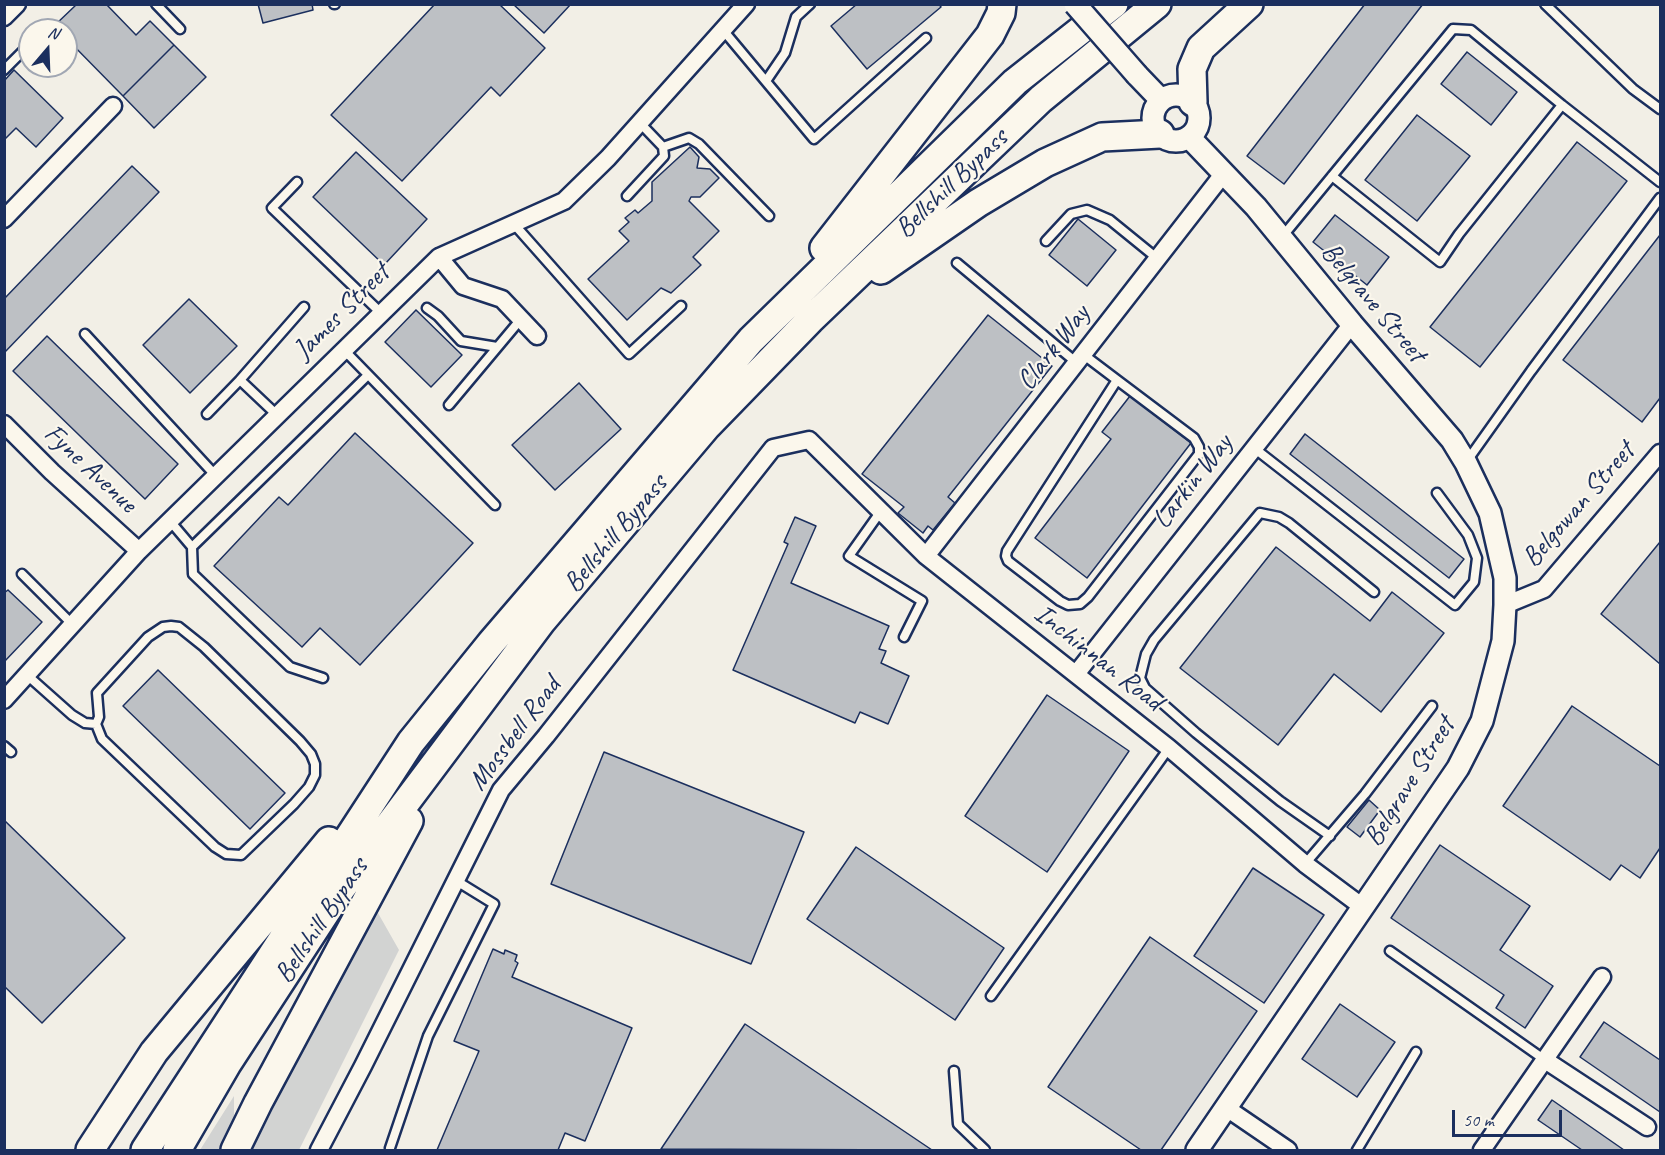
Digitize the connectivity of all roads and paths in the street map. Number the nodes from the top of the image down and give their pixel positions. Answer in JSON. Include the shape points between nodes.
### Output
{"nodes":[{"id":1,"x":17,"y":4,"type":"edge"},
{"id":2,"x":156,"y":4,"type":"edge"},
{"id":3,"x":746,"y":4,"type":"edge"},
{"id":4,"x":810,"y":4,"type":"edge"},
{"id":5,"x":1002,"y":4,"type":"edge"},
{"id":6,"x":1075,"y":4,"type":"edge"},
{"id":7,"x":1114,"y":4,"type":"edge"},
{"id":8,"x":1156,"y":4,"type":"edge"},
{"id":9,"x":1249,"y":4,"type":"edge"},
{"id":10,"x":1545,"y":4,"type":"edge"},
{"id":11,"x":4,"y":17,"type":"edge"},
{"id":12,"x":180,"y":29,"type":"dead end"},
{"id":13,"x":723,"y":30,"type":"junction"},
{"id":14,"x":926,"y":38,"type":"dead end"},
{"id":15,"x":18,"y":56,"type":"edge"},
{"id":16,"x":4,"y":70,"type":"edge"},
{"id":17,"x":766,"y":81,"type":"junction"},
{"id":18,"x":1161,"y":100,"type":"junction"},
{"id":19,"x":1193,"y":102,"type":"junction"},
{"id":20,"x":1562,"y":105,"type":"junction"},
{"id":21,"x":113,"y":106,"type":"dead end"},
{"id":22,"x":1660,"y":109,"type":"edge"},
{"id":23,"x":640,"y":123,"type":"junction"},
{"id":24,"x":1160,"y":134,"type":"junction"},
{"id":25,"x":1189,"y":137,"type":"junction"},
{"id":26,"x":663,"y":147,"type":"junction"},
{"id":27,"x":1224,"y":173,"type":"junction"},
{"id":28,"x":1332,"y":176,"type":"junction"},
{"id":29,"x":297,"y":182,"type":"dead end"},
{"id":30,"x":1660,"y":182,"type":"edge"},
{"id":31,"x":627,"y":196,"type":"dead end"},
{"id":32,"x":1660,"y":198,"type":"edge"},
{"id":33,"x":769,"y":216,"type":"dead end"},
{"id":34,"x":4,"y":219,"type":"edge"},
{"id":35,"x":513,"y":223,"type":"junction"},
{"id":36,"x":1281,"y":238,"type":"junction"},
{"id":37,"x":1046,"y":241,"type":"dead end"},
{"id":38,"x":439,"y":257,"type":"junction"},
{"id":39,"x":1158,"y":260,"type":"junction"},
{"id":40,"x":957,"y":263,"type":"dead end"},
{"id":41,"x":681,"y":306,"type":"dead end"},
{"id":42,"x":304,"y":307,"type":"dead end"},
{"id":43,"x":427,"y":308,"type":"dead end"},
{"id":44,"x":381,"y":313,"type":"junction"},
{"id":45,"x":521,"y":319,"type":"junction"},
{"id":46,"x":810,"y":320,"type":"junction"},
{"id":47,"x":1352,"y":324,"type":"junction"},
{"id":48,"x":85,"y":334,"type":"dead end"},
{"id":49,"x":537,"y":336,"type":"dead end"},
{"id":50,"x":751,"y":340,"type":"junction"},
{"id":51,"x":497,"y":347,"type":"junction"},
{"id":52,"x":344,"y":350,"type":"junction"},
{"id":53,"x":1080,"y":359,"type":"junction"},
{"id":54,"x":368,"y":375,"type":"junction"},
{"id":55,"x":240,"y":380,"type":"junction"},
{"id":56,"x":1117,"y":380,"type":"junction"},
{"id":57,"x":448,"y":405,"type":"dead end"},
{"id":58,"x":207,"y":414,"type":"dead end"},
{"id":59,"x":278,"y":415,"type":"junction"},
{"id":60,"x":4,"y":424,"type":"edge"},
{"id":61,"x":809,"y":440,"type":"joint"},
{"id":62,"x":1254,"y":448,"type":"junction"},
{"id":63,"x":1660,"y":453,"type":"edge"},
{"id":64,"x":1466,"y":463,"type":"junction"},
{"id":65,"x":216,"y":476,"type":"junction"},
{"id":66,"x":1437,"y":493,"type":"dead end"},
{"id":67,"x":495,"y":505,"type":"dead end"},
{"id":68,"x":881,"y":511,"type":"junction"},
{"id":69,"x":170,"y":521,"type":"junction"},
{"id":70,"x":192,"y":547,"type":"junction"},
{"id":71,"x":139,"y":551,"type":"junction"},
{"id":72,"x":926,"y":556,"type":"junction"},
{"id":73,"x":22,"y":574,"type":"dead end"},
{"id":74,"x":1374,"y":592,"type":"dead end"},
{"id":75,"x":1505,"y":605,"type":"junction"},
{"id":76,"x":73,"y":625,"type":"junction"},
{"id":77,"x":904,"y":637,"type":"dead end"},
{"id":78,"x":1076,"y":674,"type":"junction"},
{"id":79,"x":27,"y":675,"type":"junction"},
{"id":80,"x":323,"y":678,"type":"dead end"},
{"id":81,"x":4,"y":700,"type":"edge"},
{"id":82,"x":1432,"y":706,"type":"dead end"},
{"id":83,"x":96,"y":724,"type":"junction"},
{"id":84,"x":452,"y":741,"type":"junction"},
{"id":85,"x":411,"y":742,"type":"junction"},
{"id":86,"x":1169,"y":748,"type":"junction"},
{"id":87,"x":1330,"y":836,"type":"junction"},
{"id":88,"x":1305,"y":864,"type":"junction"},
{"id":89,"x":455,"y":880,"type":"junction"},
{"id":90,"x":1364,"y":908,"type":"junction"},
{"id":91,"x":1390,"y":951,"type":"dead end"},
{"id":92,"x":1602,"y":977,"type":"dead end"},
{"id":93,"x":991,"y":996,"type":"dead end"},
{"id":94,"x":1416,"y":1052,"type":"dead end"},
{"id":95,"x":1545,"y":1060,"type":"junction"},
{"id":96,"x":954,"y":1071,"type":"dead end"},
{"id":97,"x":1225,"y":1107,"type":"junction"},
{"id":98,"x":1647,"y":1127,"type":"dead end"},
{"id":99,"x":390,"y":1148,"type":"dead end"},
{"id":100,"x":90,"y":1150,"type":"edge"},
{"id":101,"x":145,"y":1150,"type":"edge"},
{"id":102,"x":177,"y":1150,"type":"edge"},
{"id":103,"x":235,"y":1150,"type":"edge"},
{"id":104,"x":319,"y":1150,"type":"edge"},
{"id":105,"x":985,"y":1150,"type":"edge"},
{"id":106,"x":1197,"y":1150,"type":"edge"},
{"id":107,"x":1288,"y":1150,"type":"edge"},
{"id":108,"x":1357,"y":1150,"type":"edge"},
{"id":109,"x":1482,"y":1150,"type":"edge"}],
"edges":[{"from":1,"to":11,"type":"street"},
{"from":2,"to":12,"type":"lane"},
{"from":3,"to":13,"type":"street","name":"James Street"},
{"from":4,"to":17,"type":"lane","via":[[796,16],[785,53]]},
{"from":5,"to":50,"type":"highway","via":[[990,35]]},
{"from":6,"to":18,"type":"street","bridge":true},
{"from":7,"to":50,"type":"highway","name":"Bellshill Bypass","via":[[1015,82]]},
{"from":8,"to":46,"type":"highway","name":"Bellshill Bypass","via":[[1041,99]]},
{"from":9,"to":19,"type":"highway","via":[[1201,48],[1192,69]]},
{"from":10,"to":22,"type":"lane","via":[[1633,89]]},
{"from":13,"to":17,"type":"lane"},
{"from":13,"to":23,"type":"street","name":"James Street"},
{"from":14,"to":17,"type":"lane","via":[[814,139]]},
{"from":15,"to":16,"type":"lane"},
{"from":18,"to":19,"type":"street","via":[[1174,95]]},
{"from":18,"to":24,"type":"street","via":[[1154,113],[1155,128]]},
{"from":19,"to":25,"type":"street","via":[[1199,120]]},
{"from":20,"to":28,"type":"lane","via":[[1471,30],[1453,29]]},
{"from":20,"to":28,"type":"lane","via":[[1440,262]]},
{"from":20,"to":30,"type":"lane"},
{"from":21,"to":34,"type":"street"},
{"from":23,"to":26,"type":"lane"},
{"from":23,"to":35,"type":"street","name":"James Street","via":[[564,201]]},
{"from":24,"to":25,"type":"street","via":[[1174,141]]},
{"from":24,"to":46,"type":"highway","via":[[1102,137],[1044,163],[978,203]]},
{"from":25,"to":27,"type":"street","name":"Belgrave Street"},
{"from":26,"to":31,"type":"lane","via":[[662,161]]},
{"from":26,"to":33,"type":"lane","via":[[689,138],[699,144]]},
{"from":27,"to":36,"type":"street","name":"Belgrave Street"},
{"from":27,"to":39,"type":"street","name":"Clark Way"},
{"from":28,"to":36,"type":"lane"},
{"from":29,"to":44,"type":"lane","via":[[272,208]]},
{"from":32,"to":64,"type":"lane"},
{"from":35,"to":38,"type":"street","name":"James Street"},
{"from":35,"to":41,"type":"lane","via":[[629,354]]},
{"from":36,"to":47,"type":"street","name":"Belgrave Street"},
{"from":37,"to":39,"type":"lane","via":[[1071,214],[1087,210],[1110,220]]},
{"from":38,"to":44,"type":"street","name":"James Street"},
{"from":38,"to":45,"type":"street","via":[[463,286],[502,299]]},
{"from":39,"to":53,"type":"street","name":"Clark Way"},
{"from":40,"to":53,"type":"lane"},
{"from":42,"to":55,"type":"lane"},
{"from":43,"to":51,"type":"lane","via":[[461,340]]},
{"from":44,"to":52,"type":"street","name":"James Street"},
{"from":45,"to":49,"type":"street"},
{"from":45,"to":51,"type":"lane"},
{"from":46,"to":84,"type":"highway","name":"Bellshill Bypass","via":[[707,426],[542,621]]},
{"from":47,"to":62,"type":"street","name":"Larkin Way"},
{"from":47,"to":64,"type":"street","name":"Belgrave Street","via":[[1452,440]]},
{"from":48,"to":65,"type":"lane"},
{"from":50,"to":85,"type":"highway","name":"Bellshill Bypass"},
{"from":51,"to":57,"type":"lane"},
{"from":52,"to":54,"type":"lane"},
{"from":52,"to":59,"type":"street","name":"James Street"},
{"from":53,"to":56,"type":"lane"},
{"from":53,"to":72,"type":"street","name":"Clark Way"},
{"from":54,"to":67,"type":"lane"},
{"from":54,"to":70,"type":"lane"},
{"from":55,"to":58,"type":"lane"},
{"from":55,"to":59,"type":"lane"},
{"from":56,"to":56,"type":"lane","via":[[1194,438],[1199,454],[1088,597],[1080,604],[1068,605],[1008,561],[1007,551]]},
{"from":59,"to":65,"type":"street","name":"James Street"},
{"from":60,"to":71,"type":"street","name":"Fyne Avenue"},
{"from":61,"to":68,"type":"street","name":"Inchinnan Road"},
{"from":61,"to":89,"type":"street","name":"Mossbell Road","via":[[773,448],[501,790]]},
{"from":62,"to":66,"type":"lane","via":[[1455,605],[1473,582],[1477,558],[1468,535]]},
{"from":62,"to":78,"type":"street","name":"Larkin Way"},
{"from":63,"to":75,"type":"street","name":"Belgowan Street","via":[[1544,589]]},
{"from":64,"to":75,"type":"street","name":"Belgrave Street","via":[[1490,513],[1505,578]]},
{"from":65,"to":69,"type":"street","name":"James Street"},
{"from":68,"to":72,"type":"street","name":"Inchinnan Road"},
{"from":68,"to":77,"type":"lane","via":[[849,556],[922,601]]},
{"from":69,"to":70,"type":"lane"},
{"from":69,"to":71,"type":"street","name":"James Street"},
{"from":70,"to":80,"type":"lane","via":[[193,574],[290,667]]},
{"from":71,"to":76,"type":"street","name":"James Street"},
{"from":72,"to":78,"type":"street","name":"Inchinnan Road"},
{"from":73,"to":76,"type":"lane"},
{"from":74,"to":87,"type":"lane","via":[[1289,523],[1260,513],[1154,640],[1140,678],[1145,688],[1196,733]]},
{"from":75,"to":90,"type":"street","name":"Belgrave Street","via":[[1503,641],[1482,721],[1458,768]]},
{"from":76,"to":79,"type":"street","name":"James Street"},
{"from":78,"to":86,"type":"street","name":"Inchinnan Road"},
{"from":79,"to":81,"type":"street","name":"James Street"},
{"from":79,"to":83,"type":"lane","via":[[72,715]]},
{"from":82,"to":87,"type":"lane"},
{"from":83,"to":83,"type":"lane","via":[[97,693],[154,631],[179,627],[300,741],[311,754],[315,775],[294,804],[248,850],[241,855],[226,854],[215,848],[114,751],[102,739]]},
{"from":84,"to":102,"type":"highway","name":"Bellshill Bypass","via":[[341,889],[226,1064]]},
{"from":84,"to":103,"type":"highway"},
{"from":85,"to":100,"type":"highway","via":[[154,1052]]},
{"from":85,"to":101,"type":"highway","name":"Bellshill Bypass"},
{"from":86,"to":88,"type":"street","name":"Inchinnan Road"},
{"from":86,"to":93,"type":"lane"},
{"from":87,"to":88,"type":"lane"},
{"from":88,"to":90,"type":"street","name":"Inchinnan Road"},
{"from":89,"to":99,"type":"lane","via":[[494,904],[428,1036]]},
{"from":89,"to":104,"type":"street","name":"Mossbell Road"},
{"from":90,"to":97,"type":"street","name":"Belgrave Street"},
{"from":91,"to":95,"type":"lane"},
{"from":92,"to":95,"type":"street"},
{"from":94,"to":108,"type":"lane"},
{"from":95,"to":98,"type":"street"},
{"from":95,"to":109,"type":"street"},
{"from":96,"to":105,"type":"lane","via":[[958,1124]]},
{"from":97,"to":106,"type":"street","name":"Belgrave Street"},
{"from":97,"to":107,"type":"street"}]}
